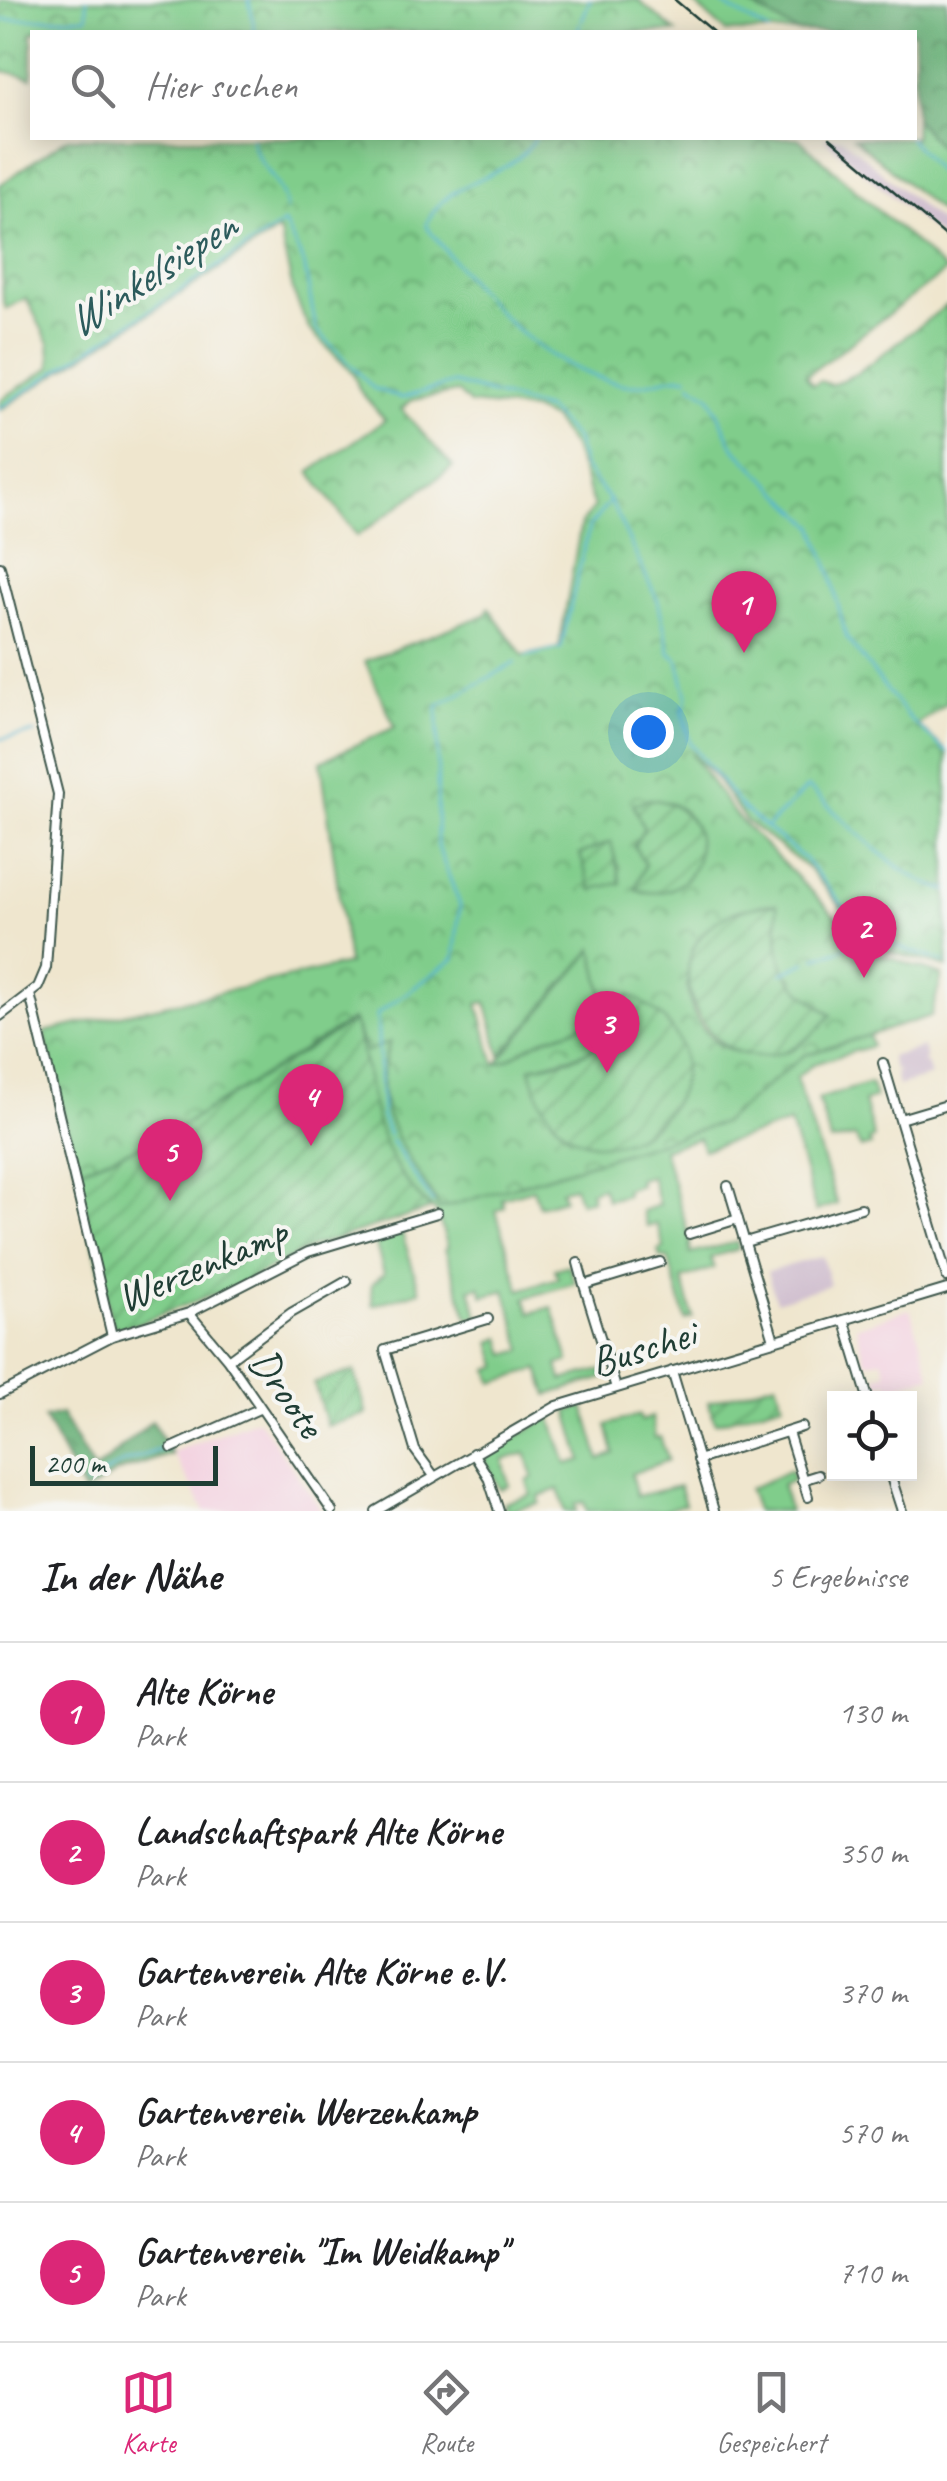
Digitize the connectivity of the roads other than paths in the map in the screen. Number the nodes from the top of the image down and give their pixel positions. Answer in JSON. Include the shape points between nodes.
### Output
{"nodes":[{"id":1,"x":0,"y":567,"type":"edge"},
{"id":2,"x":30,"y":994,"type":"junction"},
{"id":3,"x":0,"y":1016,"type":"edge"},
{"id":4,"x":884,"y":1063,"type":"dead end"},
{"id":5,"x":947,"y":1104,"type":"edge"},
{"id":6,"x":900,"y":1119,"type":"junction"},
{"id":7,"x":728,"y":1186,"type":"dead end"},
{"id":8,"x":861,"y":1208,"type":"dead end"},
{"id":9,"x":438,"y":1212,"type":"dead end"},
{"id":10,"x":738,"y":1219,"type":"junction"},
{"id":11,"x":689,"y":1234,"type":"dead end"},
{"id":12,"x":745,"y":1242,"type":"junction"},
{"id":13,"x":660,"y":1262,"type":"dead end"},
{"id":14,"x":578,"y":1263,"type":"dead end"},
{"id":15,"x":947,"y":1277,"type":"edge"},
{"id":16,"x":347,"y":1281,"type":"dead end"},
{"id":17,"x":584,"y":1285,"type":"junction"},
{"id":18,"x":947,"y":1289,"type":"edge"},
{"id":19,"x":190,"y":1313,"type":"junction"},
{"id":20,"x":488,"y":1319,"type":"dead end"},
{"id":21,"x":844,"y":1322,"type":"junction"},
{"id":22,"x":112,"y":1336,"type":"junction"},
{"id":23,"x":774,"y":1340,"type":"junction"},
{"id":24,"x":228,"y":1360,"type":"junction"},
{"id":25,"x":672,"y":1371,"type":"junction"},
{"id":26,"x":616,"y":1388,"type":"junction"},
{"id":27,"x":866,"y":1391,"type":"edge"},
{"id":28,"x":0,"y":1394,"type":"edge"},
{"id":29,"x":262,"y":1408,"type":"junction"},
{"id":30,"x":802,"y":1428,"type":"dead end"},
{"id":31,"x":788,"y":1432,"type":"junction"},
{"id":32,"x":172,"y":1448,"type":"dead end"},
{"id":33,"x":473,"y":1453,"type":"junction"},
{"id":34,"x":698,"y":1460,"type":"junction"},
{"id":35,"x":818,"y":1475,"type":"dead end"},
{"id":36,"x":434,"y":1476,"type":"junction"},
{"id":37,"x":802,"y":1480,"type":"junction"},
{"id":38,"x":892,"y":1481,"type":"edge"},
{"id":39,"x":808,"y":1496,"type":"dead end"},
{"id":40,"x":332,"y":1511,"type":"edge"},
{"id":41,"x":376,"y":1511,"type":"edge"},
{"id":42,"x":499,"y":1511,"type":"edge"},
{"id":43,"x":714,"y":1511,"type":"edge"},
{"id":44,"x":902,"y":1511,"type":"edge"}],
"edges":[{"from":1,"to":2,"type":"street","via":[[59,806],[46,968]]},
{"from":2,"to":3,"type":"street"},
{"from":2,"to":22,"type":"street"},
{"from":4,"to":6,"type":"street"},
{"from":5,"to":6,"type":"street"},
{"from":6,"to":15,"type":"street"},
{"from":7,"to":10,"type":"street"},
{"from":8,"to":12,"type":"street"},
{"from":9,"to":19,"type":"street","name":"Werzenkamp","via":[[308,1252]]},
{"from":10,"to":11,"type":"street"},
{"from":10,"to":12,"type":"street"},
{"from":12,"to":23,"type":"street"},
{"from":13,"to":17,"type":"street"},
{"from":14,"to":17,"type":"street"},
{"from":16,"to":24,"type":"street"},
{"from":17,"to":26,"type":"street"},
{"from":18,"to":21,"type":"street","name":"Buschei"},
{"from":19,"to":22,"type":"street","name":"Werzenkamp"},
{"from":19,"to":24,"type":"street","name":"Droote"},
{"from":20,"to":36,"type":"street","via":[[385,1350],[415,1450]]},
{"from":21,"to":23,"type":"street","name":"Buschei"},
{"from":21,"to":27,"type":"street"},
{"from":22,"to":28,"type":"street","name":"Werzenkamp"},
{"from":23,"to":25,"type":"street","name":"Buschei"},
{"from":24,"to":29,"type":"street","name":"Droote"},
{"from":25,"to":26,"type":"street","name":"Buschei"},
{"from":25,"to":34,"type":"street"},
{"from":26,"to":33,"type":"street","name":"Buschei","via":[[536,1414]]},
{"from":29,"to":32,"type":"street"},
{"from":29,"to":40,"type":"street","name":"Droote"},
{"from":30,"to":31,"type":"street"},
{"from":31,"to":34,"type":"street"},
{"from":31,"to":37,"type":"street"},
{"from":33,"to":36,"type":"street","name":"Buschei"},
{"from":33,"to":42,"type":"street"},
{"from":34,"to":43,"type":"street"},
{"from":35,"to":37,"type":"street"},
{"from":36,"to":41,"type":"street","name":"Buschei"},
{"from":37,"to":39,"type":"street"},
{"from":38,"to":44,"type":"street"}]}
